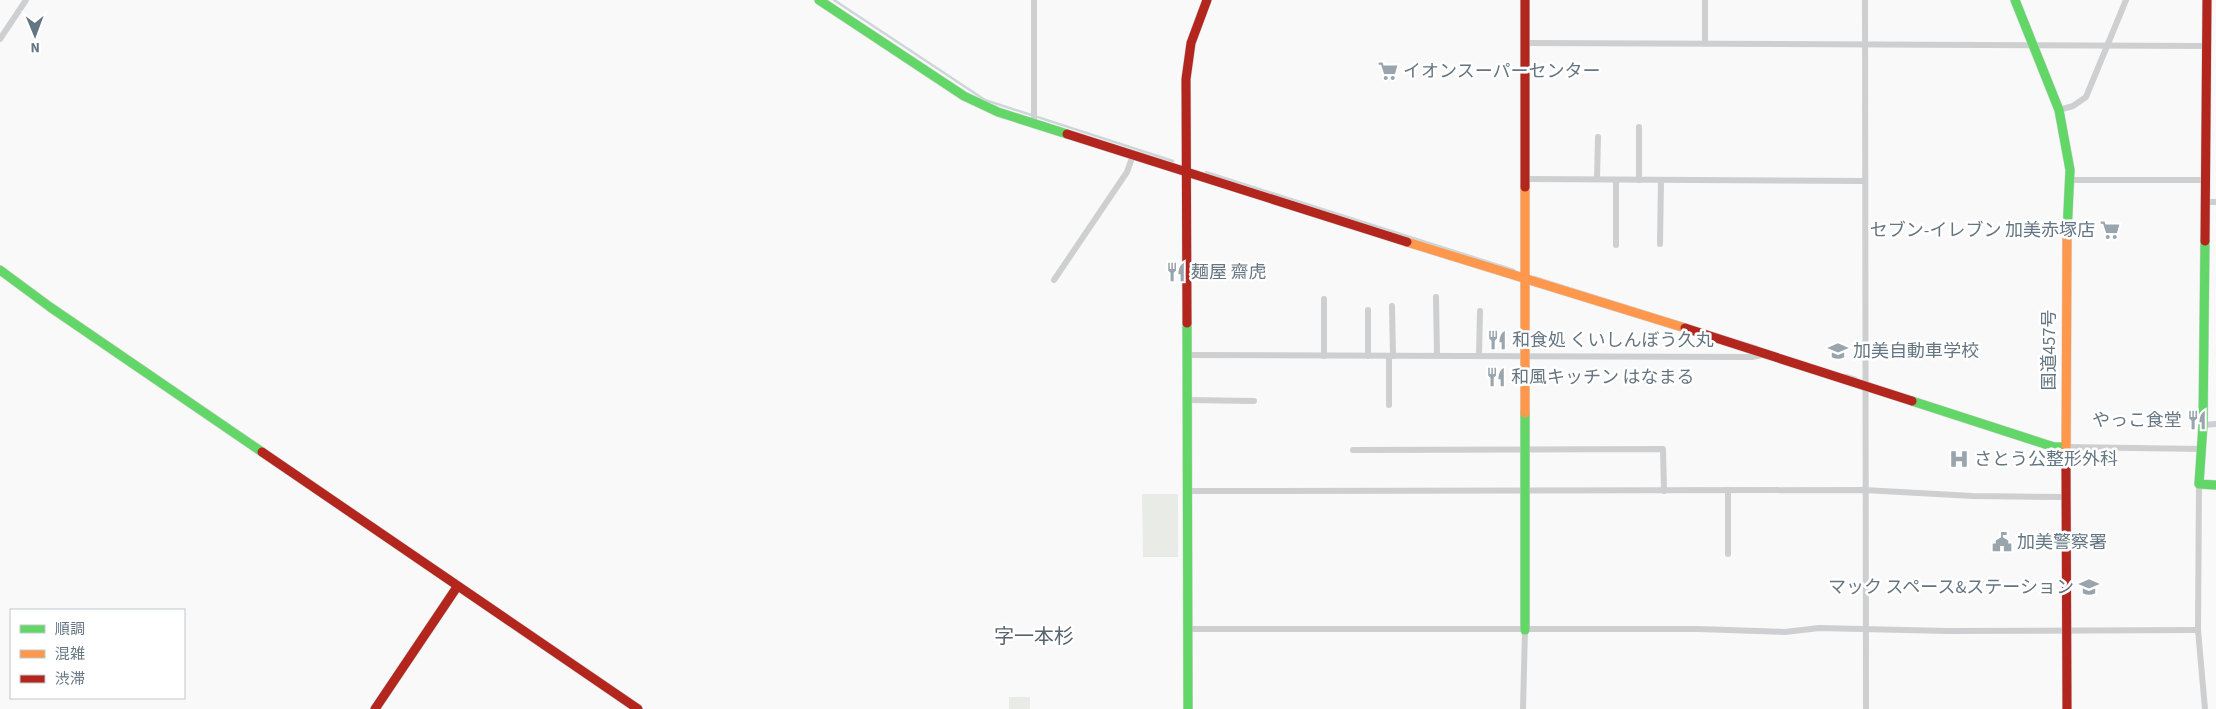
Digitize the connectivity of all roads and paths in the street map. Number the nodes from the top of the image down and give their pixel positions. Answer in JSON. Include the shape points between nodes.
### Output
{"nodes":[{"id":1,"x":26,"y":0,"type":"edge"},
{"id":2,"x":819,"y":0,"type":"edge"},
{"id":3,"x":1034,"y":0,"type":"edge"},
{"id":4,"x":1207,"y":0,"type":"edge"},
{"id":5,"x":1525,"y":0,"type":"edge"},
{"id":6,"x":1705,"y":0,"type":"edge"},
{"id":7,"x":1865,"y":0,"type":"edge"},
{"id":8,"x":2016,"y":0,"type":"edge"},
{"id":9,"x":2126,"y":0,"type":"edge"},
{"id":10,"x":2207,"y":0,"type":"edge"},
{"id":11,"x":0,"y":39,"type":"edge"},
{"id":12,"x":1526,"y":43,"type":"junction"},
{"id":13,"x":1705,"y":43,"type":"junction"},
{"id":14,"x":1865,"y":44,"type":"junction"},
{"id":15,"x":2107,"y":46,"type":"junction"},
{"id":16,"x":2207,"y":46,"type":"junction"},
{"id":17,"x":2034,"y":47,"type":"junction"},
{"id":18,"x":2059,"y":110,"type":"junction"},
{"id":19,"x":1034,"y":118,"type":"junction"},
{"id":20,"x":1639,"y":127,"type":"dead end"},
{"id":21,"x":1598,"y":137,"type":"dead end"},
{"id":22,"x":1133,"y":155,"type":"junction"},
{"id":23,"x":1187,"y":173,"type":"junction"},
{"id":24,"x":1526,"y":179,"type":"junction"},
{"id":25,"x":1597,"y":179,"type":"junction"},
{"id":26,"x":1616,"y":180,"type":"junction"},
{"id":27,"x":1639,"y":180,"type":"junction"},
{"id":28,"x":1661,"y":180,"type":"junction"},
{"id":29,"x":2070,"y":180,"type":"junction"},
{"id":30,"x":2206,"y":180,"type":"junction"},
{"id":31,"x":1865,"y":181,"type":"junction"},
{"id":32,"x":2206,"y":202,"type":"junction"},
{"id":33,"x":2216,"y":202,"type":"edge"},
{"id":34,"x":1660,"y":244,"type":"dead end"},
{"id":35,"x":1616,"y":245,"type":"dead end"},
{"id":36,"x":0,"y":270,"type":"edge"},
{"id":37,"x":1054,"y":280,"type":"dead end"},
{"id":38,"x":1526,"y":281,"type":"junction"},
{"id":39,"x":1436,"y":297,"type":"dead end"},
{"id":40,"x":1324,"y":299,"type":"dead end"},
{"id":41,"x":1392,"y":306,"type":"dead end"},
{"id":42,"x":1368,"y":310,"type":"dead end"},
{"id":43,"x":1480,"y":311,"type":"dead end"},
{"id":44,"x":1188,"y":355,"type":"junction"},
{"id":45,"x":1762,"y":355,"type":"junction"},
{"id":46,"x":1324,"y":356,"type":"junction"},
{"id":47,"x":1368,"y":356,"type":"junction"},
{"id":48,"x":1391,"y":356,"type":"junction"},
{"id":49,"x":1437,"y":356,"type":"junction"},
{"id":50,"x":1479,"y":356,"type":"junction"},
{"id":51,"x":1525,"y":356,"type":"junction"},
{"id":52,"x":1864,"y":385,"type":"junction"},
{"id":53,"x":1188,"y":400,"type":"junction"},
{"id":54,"x":1254,"y":401,"type":"dead end"},
{"id":55,"x":1389,"y":405,"type":"dead end"},
{"id":56,"x":2203,"y":424,"type":"junction"},
{"id":57,"x":2216,"y":424,"type":"edge"},
{"id":58,"x":2065,"y":447,"type":"junction"},
{"id":59,"x":1525,"y":449,"type":"junction"},
{"id":60,"x":2202,"y":449,"type":"junction"},
{"id":61,"x":1353,"y":450,"type":"dead end"},
{"id":62,"x":2199,"y":484,"type":"junction"},
{"id":63,"x":2216,"y":485,"type":"edge"},
{"id":64,"x":1728,"y":490,"type":"junction"},
{"id":65,"x":1864,"y":490,"type":"junction"},
{"id":66,"x":1188,"y":491,"type":"junction"},
{"id":67,"x":1664,"y":491,"type":"junction"},
{"id":68,"x":1525,"y":492,"type":"junction"},
{"id":69,"x":2065,"y":497,"type":"junction"},
{"id":70,"x":1728,"y":554,"type":"dead end"},
{"id":71,"x":457,"y":587,"type":"junction"},
{"id":72,"x":1188,"y":629,"type":"junction"},
{"id":73,"x":1867,"y":629,"type":"junction"},
{"id":74,"x":1525,"y":630,"type":"junction"},
{"id":75,"x":2198,"y":630,"type":"junction"},
{"id":76,"x":2066,"y":631,"type":"junction"},
{"id":77,"x":375,"y":709,"type":"edge"},
{"id":78,"x":638,"y":709,"type":"edge"},
{"id":79,"x":1188,"y":709,"type":"edge"},
{"id":80,"x":1523,"y":709,"type":"edge"},
{"id":81,"x":1866,"y":709,"type":"edge"},
{"id":82,"x":2067,"y":709,"type":"edge"},
{"id":83,"x":2205,"y":709,"type":"edge"}],
"edges":[{"from":1,"to":11,"type":"street"},
{"from":2,"to":19,"type":"main road","via":[[964,96],[998,112]]},
{"from":3,"to":19,"type":"street"},
{"from":4,"to":23,"type":"main road","via":[[1187,60]]},
{"from":5,"to":12,"type":"main road"},
{"from":6,"to":13,"type":"street"},
{"from":7,"to":14,"type":"street"},
{"from":8,"to":17,"type":"main road","name":"国道457号"},
{"from":9,"to":15,"type":"street"},
{"from":10,"to":16,"type":"main road"},
{"from":12,"to":13,"type":"street"},
{"from":12,"to":24,"type":"main road"},
{"from":13,"to":14,"type":"street"},
{"from":14,"to":17,"type":"street"},
{"from":14,"to":31,"type":"street"},
{"from":15,"to":16,"type":"street"},
{"from":15,"to":17,"type":"street"},
{"from":15,"to":18,"type":"street","via":[[2086,97]]},
{"from":16,"to":30,"type":"main road"},
{"from":17,"to":18,"type":"main road","name":"国道457号"},
{"from":18,"to":29,"type":"main road","name":"国道457号"},
{"from":19,"to":22,"type":"main road"},
{"from":20,"to":27,"type":"street"},
{"from":21,"to":25,"type":"street"},
{"from":22,"to":23,"type":"main road"},
{"from":22,"to":37,"type":"street","via":[[1127,172]]},
{"from":23,"to":38,"type":"main road"},
{"from":23,"to":44,"type":"main road"},
{"from":24,"to":25,"type":"street"},
{"from":24,"to":38,"type":"main road"},
{"from":25,"to":26,"type":"street"},
{"from":26,"to":27,"type":"street"},
{"from":26,"to":35,"type":"street"},
{"from":27,"to":28,"type":"street"},
{"from":28,"to":31,"type":"street"},
{"from":28,"to":34,"type":"street"},
{"from":29,"to":30,"type":"street"},
{"from":29,"to":58,"type":"main road","name":"国道457号","via":[[2065,266]]},
{"from":30,"to":32,"type":"main road"},
{"from":31,"to":52,"type":"street"},
{"from":32,"to":33,"type":"street"},
{"from":32,"to":56,"type":"main road"},
{"from":36,"to":71,"type":"main road"},
{"from":38,"to":45,"type":"main road"},
{"from":38,"to":51,"type":"main road"},
{"from":39,"to":49,"type":"street"},
{"from":40,"to":46,"type":"street"},
{"from":41,"to":48,"type":"street"},
{"from":42,"to":47,"type":"street"},
{"from":43,"to":50,"type":"street"},
{"from":44,"to":46,"type":"street"},
{"from":44,"to":53,"type":"main road"},
{"from":45,"to":51,"type":"street"},
{"from":45,"to":52,"type":"main road"},
{"from":46,"to":47,"type":"street"},
{"from":47,"to":48,"type":"street"},
{"from":48,"to":49,"type":"street"},
{"from":48,"to":55,"type":"street"},
{"from":49,"to":50,"type":"street"},
{"from":50,"to":51,"type":"street"},
{"from":51,"to":59,"type":"main road"},
{"from":52,"to":58,"type":"main road","via":[[2054,447]]},
{"from":52,"to":65,"type":"street"},
{"from":53,"to":54,"type":"street"},
{"from":53,"to":66,"type":"main road"},
{"from":56,"to":57,"type":"street"},
{"from":56,"to":60,"type":"main road"},
{"from":58,"to":60,"type":"street"},
{"from":58,"to":69,"type":"main road","name":"国道457号"},
{"from":59,"to":61,"type":"street"},
{"from":59,"to":67,"type":"street","via":[[1664,449]]},
{"from":59,"to":68,"type":"main road"},
{"from":60,"to":62,"type":"main road"},
{"from":62,"to":63,"type":"main road"},
{"from":62,"to":75,"type":"street"},
{"from":64,"to":65,"type":"street"},
{"from":64,"to":67,"type":"street"},
{"from":64,"to":70,"type":"street"},
{"from":65,"to":69,"type":"street"},
{"from":65,"to":73,"type":"street"},
{"from":66,"to":68,"type":"street"},
{"from":66,"to":72,"type":"main road"},
{"from":67,"to":68,"type":"street"},
{"from":68,"to":74,"type":"main road"},
{"from":69,"to":76,"type":"main road","name":"国道457号"},
{"from":71,"to":77,"type":"main road"},
{"from":71,"to":78,"type":"main road"},
{"from":72,"to":74,"type":"street"},
{"from":72,"to":79,"type":"main road"},
{"from":73,"to":74,"type":"street","via":[[1819,628],[1785,632]]},
{"from":73,"to":76,"type":"street"},
{"from":73,"to":81,"type":"street"},
{"from":74,"to":80,"type":"street"},
{"from":75,"to":76,"type":"street"},
{"from":75,"to":83,"type":"street"},
{"from":76,"to":82,"type":"main road","name":"国道457号"}]}
